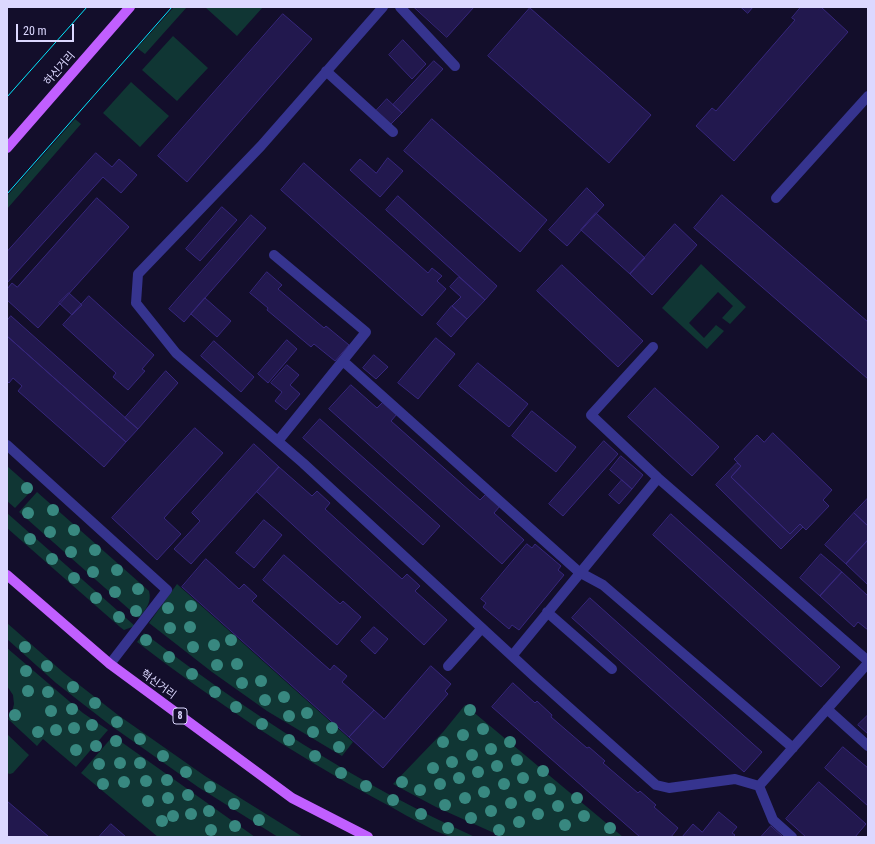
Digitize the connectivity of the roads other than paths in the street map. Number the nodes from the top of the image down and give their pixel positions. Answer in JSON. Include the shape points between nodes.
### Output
{"nodes":[{"id":1,"x":130,"y":7,"type":"edge"},
{"id":2,"x":383,"y":7,"type":"edge"},
{"id":3,"x":400,"y":7,"type":"edge"},
{"id":4,"x":455,"y":66,"type":"dead end"},
{"id":5,"x":326,"y":71,"type":"junction"},
{"id":6,"x":868,"y":96,"type":"edge"},
{"id":7,"x":393,"y":132,"type":"dead end"},
{"id":8,"x":7,"y":148,"type":"edge"},
{"id":9,"x":776,"y":198,"type":"dead end"},
{"id":10,"x":274,"y":255,"type":"dead end"},
{"id":11,"x":653,"y":347,"type":"dead end"},
{"id":12,"x":343,"y":360,"type":"junction"},
{"id":13,"x":278,"y":441,"type":"junction"},
{"id":14,"x":7,"y":445,"type":"edge"},
{"id":15,"x":658,"y":478,"type":"junction"},
{"id":16,"x":579,"y":572,"type":"junction"},
{"id":17,"x":7,"y":575,"type":"edge"},
{"id":18,"x":547,"y":612,"type":"junction"},
{"id":19,"x":482,"y":628,"type":"junction"},
{"id":20,"x":512,"y":656,"type":"junction"},
{"id":21,"x":868,"y":662,"type":"edge"},
{"id":22,"x":110,"y":664,"type":"junction"},
{"id":23,"x":448,"y":666,"type":"dead end"},
{"id":24,"x":612,"y":669,"type":"dead end"},
{"id":25,"x":827,"y":709,"type":"junction"},
{"id":26,"x":868,"y":746,"type":"edge"},
{"id":27,"x":793,"y":748,"type":"junction"},
{"id":28,"x":759,"y":786,"type":"junction"},
{"id":29,"x":368,"y":837,"type":"edge"},
{"id":30,"x":792,"y":837,"type":"edge"}],
"edges":[{"from":1,"to":8,"type":"main road","name":"하신거리"},
{"from":2,"to":5,"type":"street"},
{"from":3,"to":4,"type":"street"},
{"from":5,"to":7,"type":"street"},
{"from":5,"to":13,"type":"street","via":[[260,146],[138,274],[136,303],[176,353]]},
{"from":6,"to":9,"type":"street"},
{"from":10,"to":12,"type":"street","via":[[366,332]]},
{"from":11,"to":15,"type":"street","via":[[591,415]]},
{"from":12,"to":13,"type":"street"},
{"from":12,"to":16,"type":"street"},
{"from":13,"to":19,"type":"street"},
{"from":14,"to":22,"type":"street","via":[[167,590]]},
{"from":15,"to":16,"type":"street"},
{"from":15,"to":21,"type":"street"},
{"from":16,"to":18,"type":"street"},
{"from":16,"to":27,"type":"street","via":[[603,585]]},
{"from":17,"to":22,"type":"main road","name":"혁신거리","number":"8"},
{"from":18,"to":20,"type":"street"},
{"from":18,"to":24,"type":"street"},
{"from":19,"to":20,"type":"street"},
{"from":19,"to":23,"type":"street"},
{"from":20,"to":28,"type":"street","via":[[656,785],[669,788],[735,779]]},
{"from":21,"to":25,"type":"street"},
{"from":22,"to":29,"type":"main road","name":"혁신거리","number":"8","via":[[292,798]]},
{"from":25,"to":26,"type":"street"},
{"from":25,"to":27,"type":"street"},
{"from":27,"to":28,"type":"street"},
{"from":28,"to":30,"type":"street","via":[[773,820]]}]}
